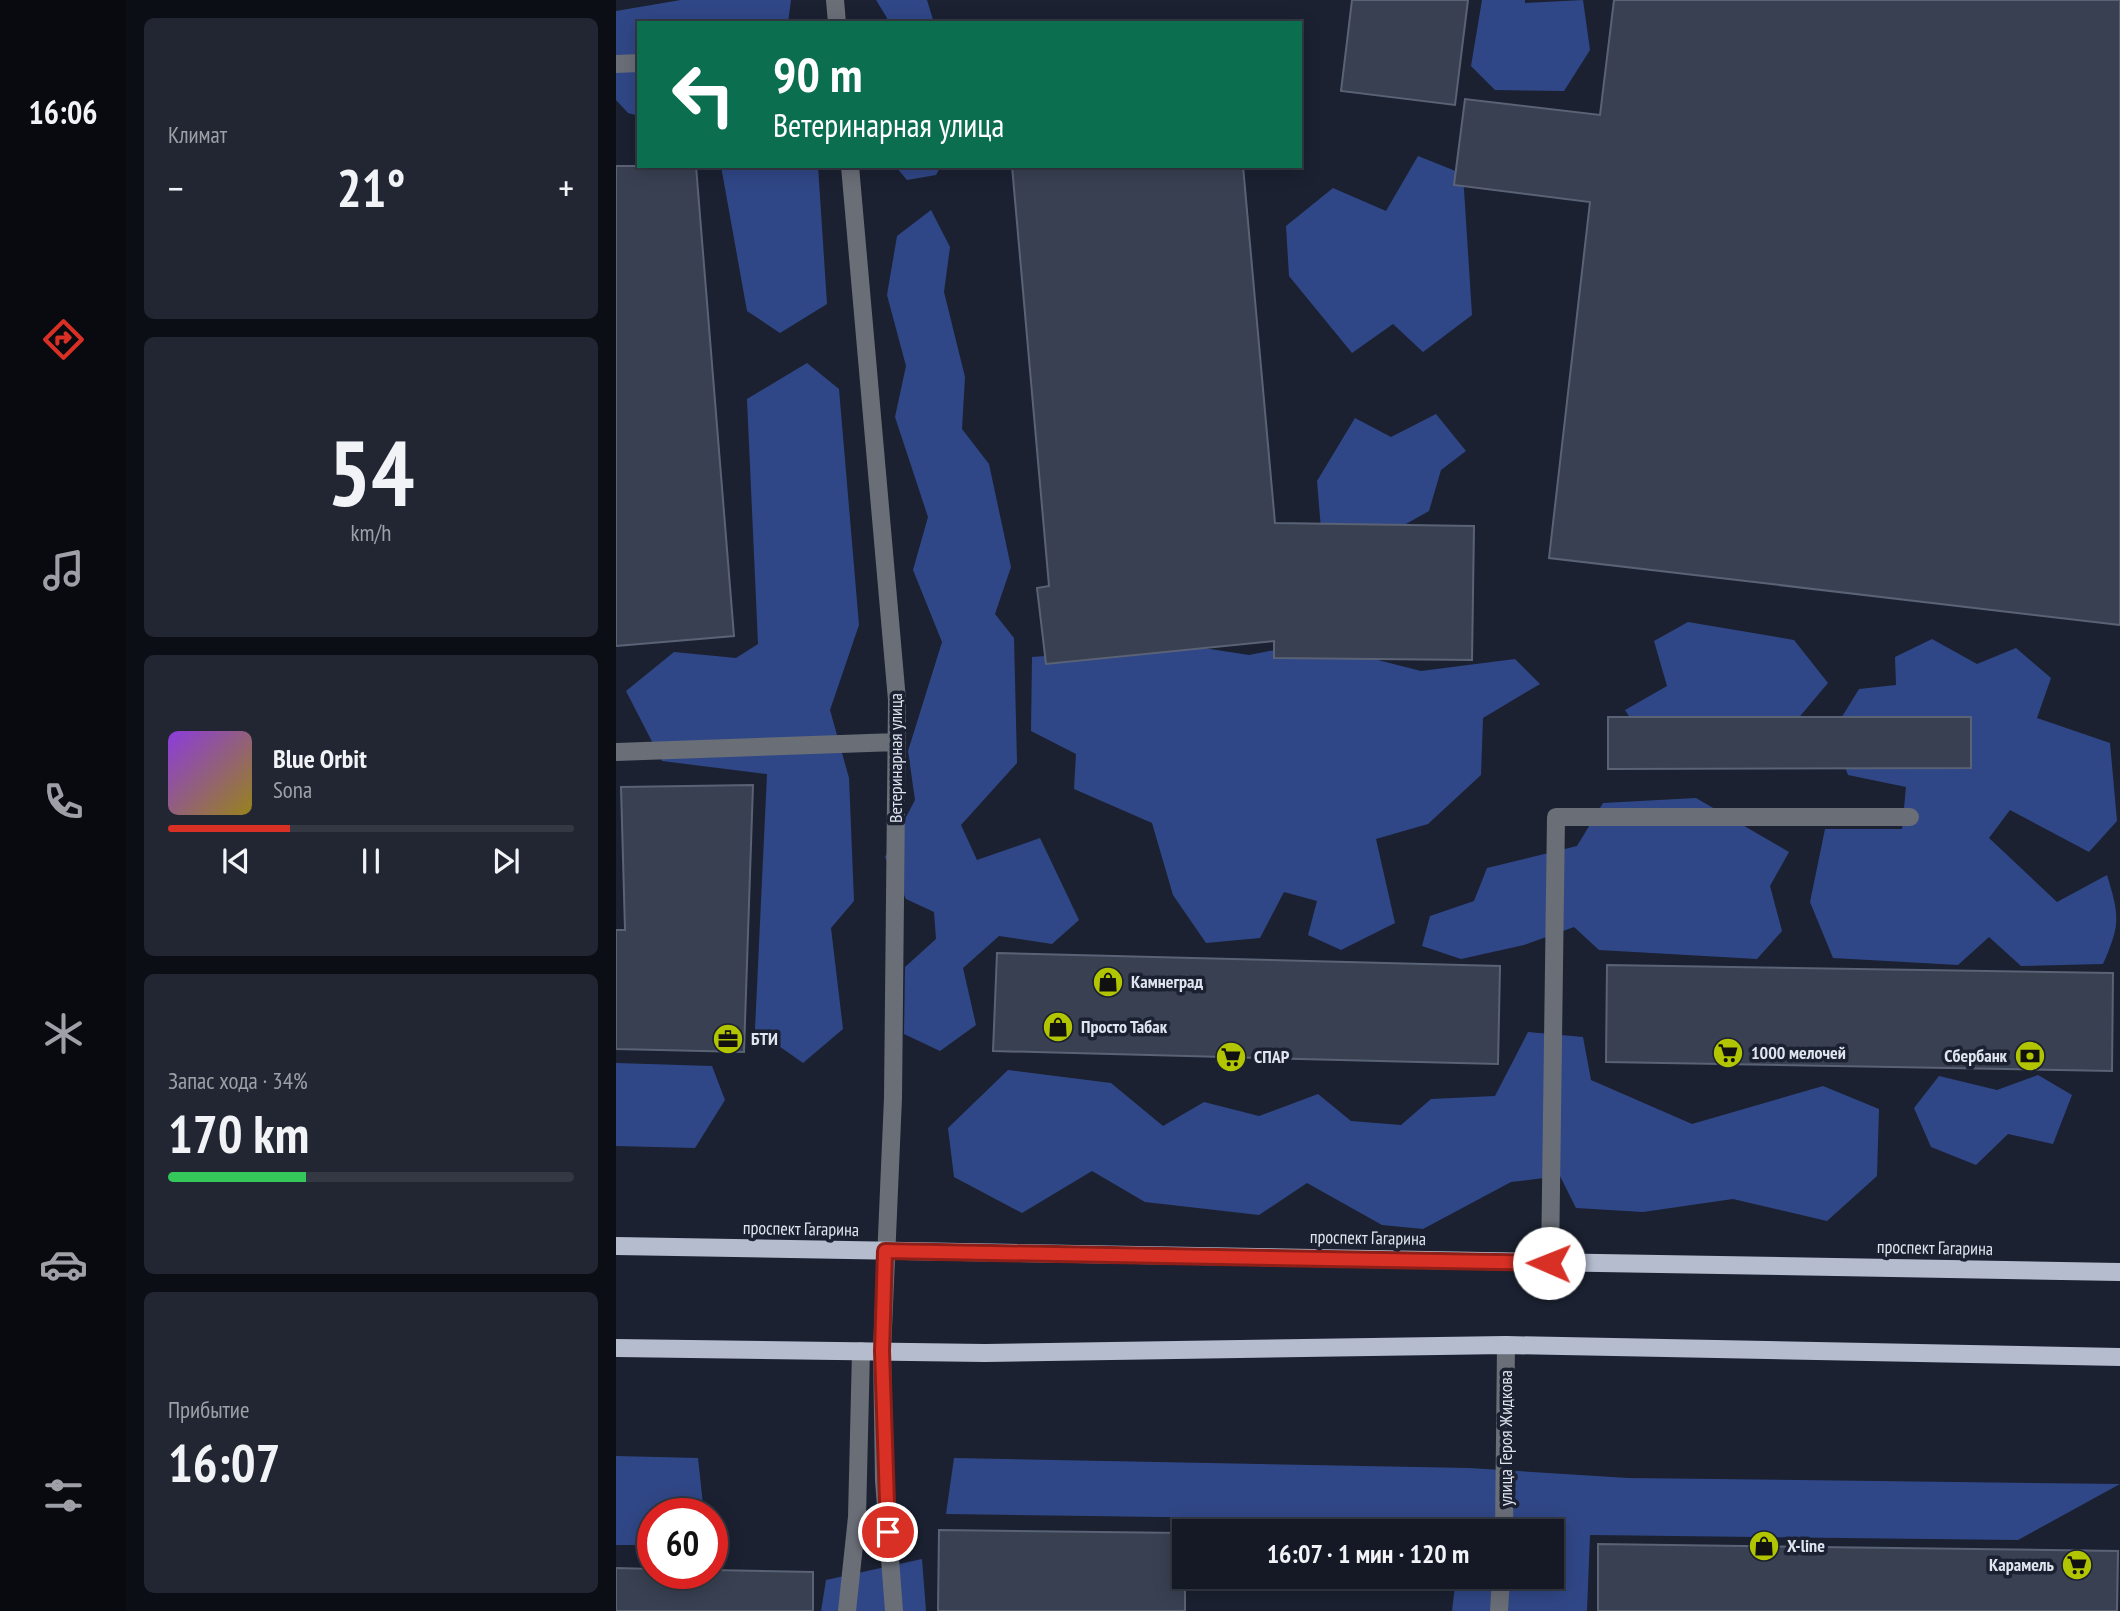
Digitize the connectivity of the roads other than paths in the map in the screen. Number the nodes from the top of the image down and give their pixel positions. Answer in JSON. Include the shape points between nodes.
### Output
{"nodes":[{"id":1,"x":835,"y":0,"type":"edge"},
{"id":2,"x":837,"y":21,"type":"edge"},
{"id":3,"x":637,"y":62,"type":"edge"},
{"id":4,"x":616,"y":65,"type":"edge"},
{"id":5,"x":850,"y":168,"type":"edge"},
{"id":6,"x":897,"y":742,"type":"junction"},
{"id":7,"x":616,"y":752,"type":"edge"},
{"id":8,"x":1910,"y":817,"type":"dead end"},
{"id":9,"x":616,"y":1246,"type":"edge"},
{"id":10,"x":885,"y":1251,"type":"junction"},
{"id":11,"x":1549,"y":1263,"type":"junction"},
{"id":12,"x":2120,"y":1272,"type":"edge"},
{"id":13,"x":1506,"y":1345,"type":"junction"},
{"id":14,"x":616,"y":1348,"type":"edge"},
{"id":15,"x":860,"y":1351,"type":"junction"},
{"id":16,"x":882,"y":1351,"type":"junction"},
{"id":17,"x":2120,"y":1357,"type":"edge"},
{"id":18,"x":1504,"y":1519,"type":"edge"},
{"id":19,"x":1500,"y":1589,"type":"edge"},
{"id":20,"x":847,"y":1611,"type":"edge"},
{"id":21,"x":894,"y":1611,"type":"edge"},
{"id":22,"x":1499,"y":1611,"type":"edge"}],
"edges":[{"from":1,"to":2,"type":"street"},
{"from":3,"to":4,"type":"street"},
{"from":5,"to":6,"type":"street","name":"Ветеринарная улица"},
{"from":6,"to":7,"type":"street"},
{"from":6,"to":10,"type":"street","name":"Ветеринарная улица","via":[[893,1098]]},
{"from":8,"to":11,"type":"street","via":[[1556,817]]},
{"from":9,"to":10,"type":"main road","name":"проспект Гагарина"},
{"from":10,"to":11,"type":"main road","name":"проспект Гагарина"},
{"from":10,"to":16,"type":"street","name":"Ветеринарная улица"},
{"from":11,"to":12,"type":"main road","name":"проспект Гагарина"},
{"from":13,"to":16,"type":"main road"},
{"from":13,"to":17,"type":"main road"},
{"from":13,"to":18,"type":"street","name":"улица Героя Жидкова"},
{"from":14,"to":15,"type":"main road"},
{"from":15,"to":16,"type":"main road"},
{"from":15,"to":20,"type":"street","via":[[857,1517]]},
{"from":16,"to":21,"type":"street","name":"Ветеринарная улица","via":[[884,1480]]},
{"from":19,"to":22,"type":"street"}]}
